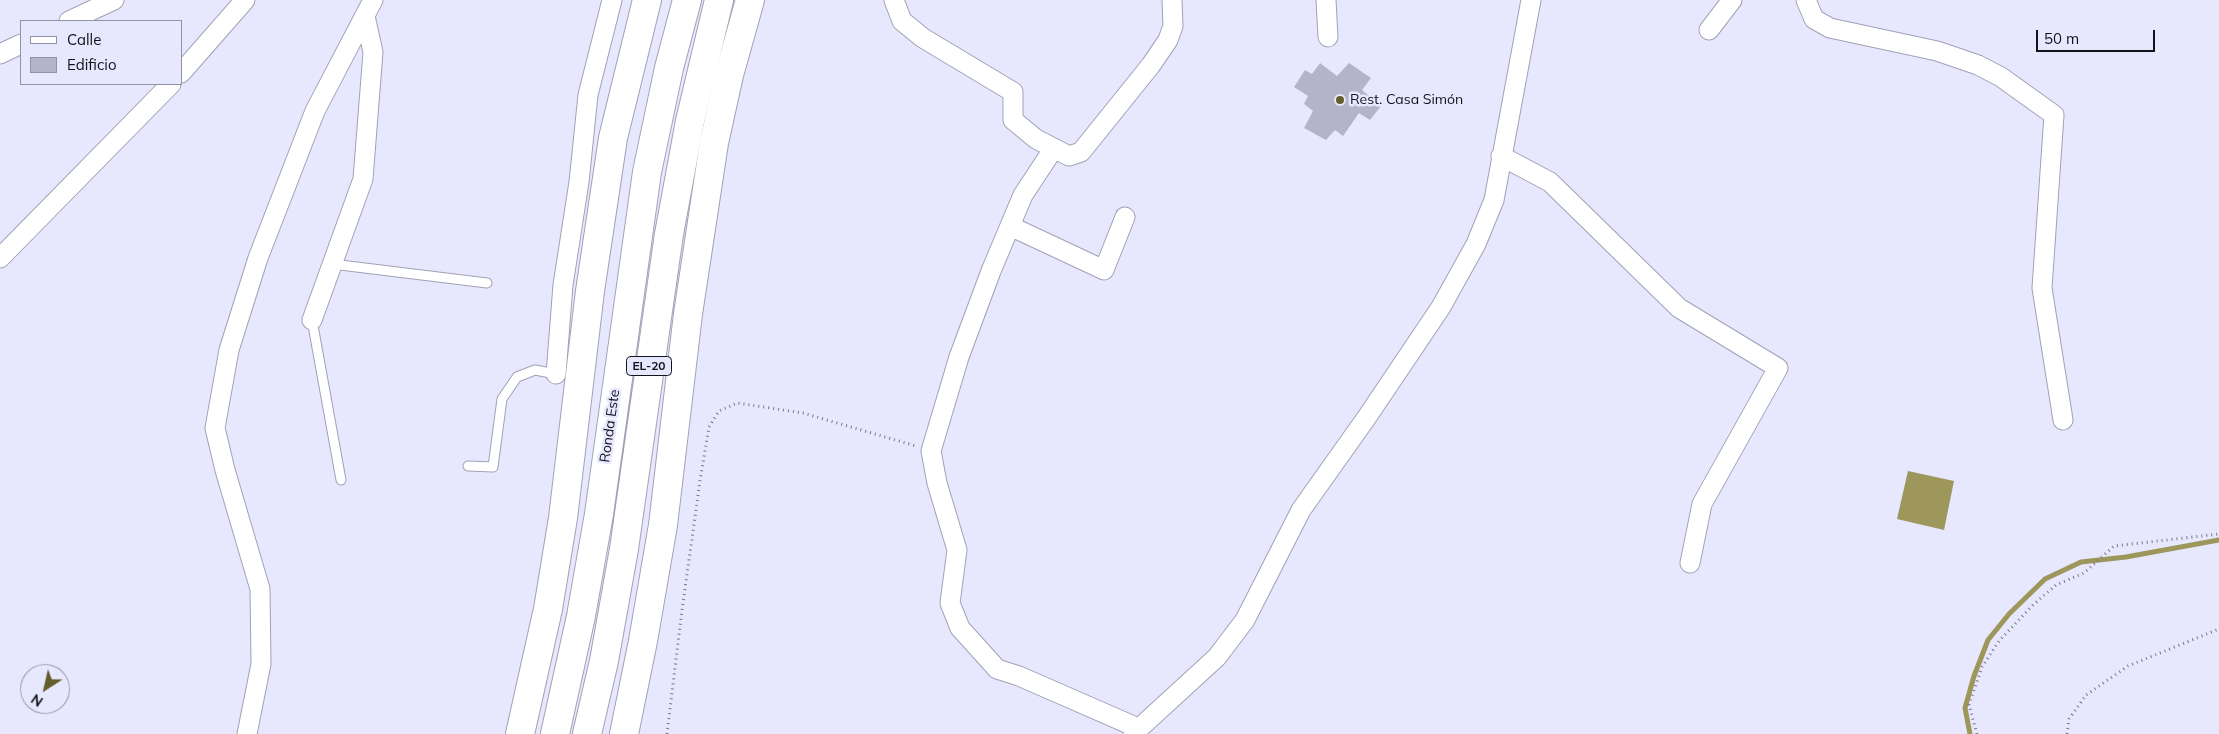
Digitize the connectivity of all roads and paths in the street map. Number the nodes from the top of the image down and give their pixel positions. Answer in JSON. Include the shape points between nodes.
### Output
{"nodes":[{"id":1,"x":114,"y":0,"type":"edge"},
{"id":2,"x":245,"y":0,"type":"edge"},
{"id":3,"x":612,"y":0,"type":"edge"},
{"id":4,"x":647,"y":0,"type":"edge"},
{"id":5,"x":719,"y":0,"type":"edge"},
{"id":6,"x":750,"y":0,"type":"edge"},
{"id":7,"x":894,"y":0,"type":"edge"},
{"id":8,"x":1172,"y":0,"type":"edge"},
{"id":9,"x":1326,"y":0,"type":"edge"},
{"id":10,"x":1530,"y":0,"type":"edge"},
{"id":11,"x":1732,"y":0,"type":"edge"},
{"id":12,"x":1806,"y":0,"type":"edge"},
{"id":13,"x":684,"y":6,"type":"edge"},
{"id":14,"x":369,"y":8,"type":"edge"},
{"id":15,"x":72,"y":20,"type":"edge"},
{"id":16,"x":1709,"y":30,"type":"dead end"},
{"id":17,"x":1328,"y":36,"type":"dead end"},
{"id":18,"x":20,"y":44,"type":"edge"},
{"id":19,"x":0,"y":54,"type":"edge"},
{"id":20,"x":182,"y":72,"type":"edge"},
{"id":21,"x":170,"y":85,"type":"edge"},
{"id":22,"x":1054,"y":148,"type":"junction"},
{"id":23,"x":1501,"y":156,"type":"junction"},
{"id":24,"x":1124,"y":217,"type":"dead end"},
{"id":25,"x":1010,"y":226,"type":"junction"},
{"id":26,"x":0,"y":258,"type":"edge"},
{"id":27,"x":332,"y":264,"type":"junction"},
{"id":28,"x":487,"y":283,"type":"dead end"},
{"id":29,"x":312,"y":320,"type":"joint"},
{"id":30,"x":556,"y":374,"type":"joint"},
{"id":31,"x":2063,"y":420,"type":"dead end"},
{"id":32,"x":931,"y":451,"type":"junction"},
{"id":33,"x":468,"y":466,"type":"dead end"},
{"id":34,"x":341,"y":480,"type":"dead end"},
{"id":35,"x":2219,"y":534,"type":"edge"},
{"id":36,"x":1690,"y":563,"type":"dead end"},
{"id":37,"x":2219,"y":629,"type":"edge"},
{"id":38,"x":1135,"y":731,"type":"edge"},
{"id":39,"x":247,"y":734,"type":"edge"},
{"id":40,"x":520,"y":734,"type":"edge"},
{"id":41,"x":555,"y":734,"type":"edge"},
{"id":42,"x":587,"y":734,"type":"edge"},
{"id":43,"x":624,"y":734,"type":"edge"},
{"id":44,"x":667,"y":734,"type":"edge"},
{"id":45,"x":1977,"y":734,"type":"edge"},
{"id":46,"x":2067,"y":734,"type":"edge"}],
"edges":[{"from":1,"to":15,"type":"street"},
{"from":2,"to":20,"type":"street"},
{"from":3,"to":30,"type":"street","via":[[588,95],[563,285]]},
{"from":4,"to":40,"type":"highway","via":[[613,138],[590,291],[563,518],[548,609]]},
{"from":5,"to":42,"type":"highway","number":"EL-20","via":[[690,121],[669,234],[624,549]]},
{"from":6,"to":43,"type":"highway","via":[[728,75],[712,152],[688,314],[663,525]]},
{"from":7,"to":22,"type":"street","via":[[902,21],[923,38],[1013,92],[1013,120],[1036,139]]},
{"from":8,"to":22,"type":"street","via":[[1173,26],[1168,40],[1107,121],[1081,152],[1069,156]]},
{"from":9,"to":17,"type":"street"},
{"from":10,"to":23,"type":"street"},
{"from":11,"to":16,"type":"street"},
{"from":12,"to":31,"type":"street","via":[[1814,19],[1830,28],[1938,51],[1978,65],[2002,77],[2054,115],[2042,288]]},
{"from":13,"to":41,"type":"highway","name":"Ronda Este","number":"EL-20","via":[[647,172],[599,514]]},
{"from":14,"to":27,"type":"street","via":[[373,52],[363,180]]},
{"from":14,"to":39,"type":"street","via":[[315,111],[258,258],[229,350],[215,428],[260,589],[261,664]]},
{"from":18,"to":19,"type":"street"},
{"from":21,"to":26,"type":"street"},
{"from":22,"to":25,"type":"street","via":[[1023,195]]},
{"from":23,"to":36,"type":"street","via":[[1550,182],[1679,308],[1778,368],[1702,504]]},
{"from":23,"to":38,"type":"street","via":[[1494,200],[1476,244],[1441,307],[1301,510],[1245,620],[1217,657]]},
{"from":24,"to":25,"type":"street","via":[[1104,270]]},
{"from":25,"to":32,"type":"street","via":[[958,357]]},
{"from":27,"to":28,"type":"lane"},
{"from":27,"to":29,"type":"street"},
{"from":29,"to":34,"type":"lane"},
{"from":30,"to":33,"type":"lane","via":[[535,370],[517,377],[502,399],[493,467]]},
{"from":32,"to":38,"type":"street","via":[[957,550],[950,602],[960,628],[997,669],[1019,676]]},
{"from":32,"to":44,"type":"path","via":[[803,413],[737,403],[719,411],[709,427]]},
{"from":35,"to":45,"type":"path","via":[[2114,546],[2084,573],[2056,585],[2033,604],[1982,667],[1970,706]]},
{"from":37,"to":46,"type":"path","via":[[2128,666],[2086,695],[2069,719]]}]}
